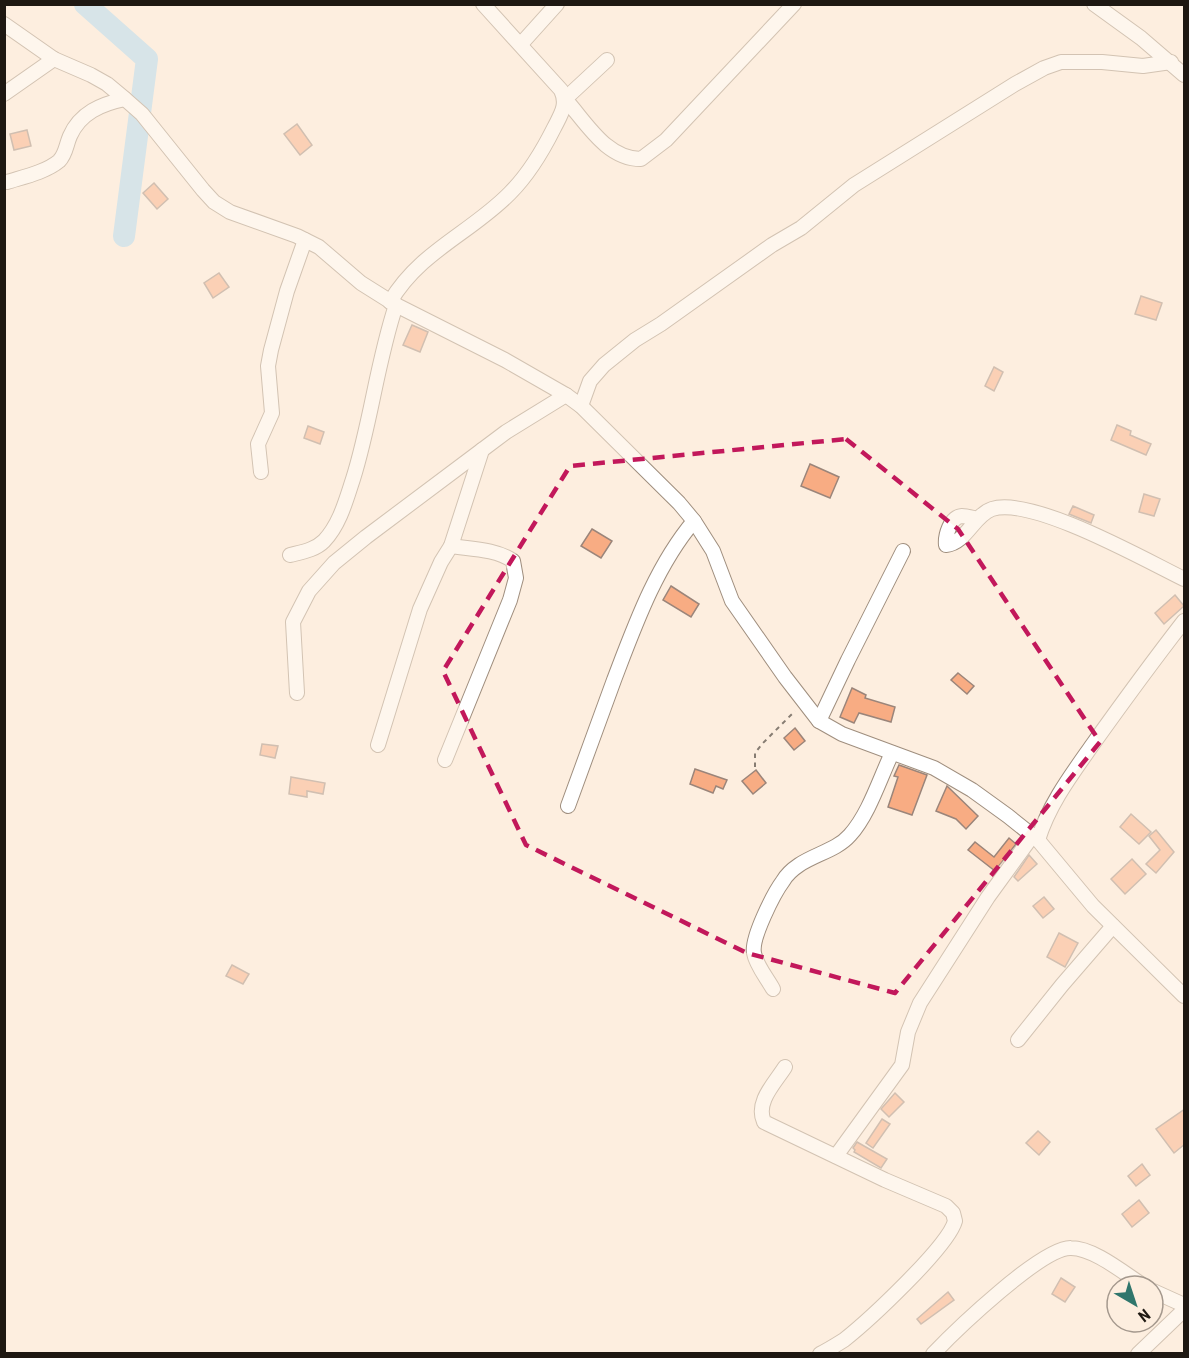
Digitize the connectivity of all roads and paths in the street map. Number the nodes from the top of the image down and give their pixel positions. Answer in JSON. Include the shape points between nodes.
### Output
{"nodes":[{"id":1,"x":483,"y":4,"type":"edge"},
{"id":2,"x":557,"y":4,"type":"edge"},
{"id":3,"x":794,"y":4,"type":"edge"},
{"id":4,"x":1094,"y":4,"type":"edge"},
{"id":5,"x":4,"y":24,"type":"edge"},
{"id":6,"x":521,"y":44,"type":"junction"},
{"id":7,"x":54,"y":59,"type":"junction"},
{"id":8,"x":607,"y":60,"type":"dead end"},
{"id":9,"x":1171,"y":62,"type":"junction"},
{"id":10,"x":1185,"y":75,"type":"edge"},
{"id":11,"x":4,"y":94,"type":"edge"},
{"id":12,"x":125,"y":99,"type":"junction"},
{"id":13,"x":565,"y":99,"type":"junction"},
{"id":14,"x":8,"y":182,"type":"dead end"},
{"id":15,"x":305,"y":240,"type":"junction"},
{"id":16,"x":393,"y":303,"type":"junction"},
{"id":17,"x":566,"y":395,"type":"junction"},
{"id":18,"x":581,"y":406,"type":"junction"},
{"id":19,"x":482,"y":450,"type":"junction"},
{"id":20,"x":261,"y":472,"type":"dead end"},
{"id":21,"x":978,"y":519,"type":"dead end"},
{"id":22,"x":694,"y":520,"type":"junction"},
{"id":23,"x":451,"y":546,"type":"junction"},
{"id":24,"x":903,"y":551,"type":"dead end"},
{"id":25,"x":290,"y":555,"type":"dead end"},
{"id":26,"x":1185,"y":579,"type":"edge"},
{"id":27,"x":1185,"y":621,"type":"edge"},
{"id":28,"x":297,"y":693,"type":"dead end"},
{"id":29,"x":804,"y":703,"type":"junction"},
{"id":30,"x":819,"y":721,"type":"junction"},
{"id":31,"x":378,"y":745,"type":"dead end"},
{"id":32,"x":892,"y":753,"type":"junction"},
{"id":33,"x":444,"y":760,"type":"dead end"},
{"id":34,"x":755,"y":768,"type":"dead end"},
{"id":35,"x":568,"y":806,"type":"dead end"},
{"id":36,"x":1035,"y":838,"type":"junction"},
{"id":37,"x":1113,"y":926,"type":"junction"},
{"id":38,"x":773,"y":989,"type":"dead end"},
{"id":39,"x":1185,"y":996,"type":"edge"},
{"id":40,"x":1018,"y":1040,"type":"dead end"},
{"id":41,"x":785,"y":1067,"type":"dead end"},
{"id":42,"x":836,"y":1156,"type":"junction"},
{"id":43,"x":1125,"y":1274,"type":"edge"},
{"id":44,"x":1165,"y":1296,"type":"edge"},
{"id":45,"x":1185,"y":1305,"type":"edge"},
{"id":46,"x":1185,"y":1310,"type":"edge"},
{"id":47,"x":819,"y":1353,"type":"edge"},
{"id":48,"x":933,"y":1353,"type":"edge"},
{"id":49,"x":1138,"y":1353,"type":"edge"}],
"edges":[{"from":1,"to":6,"type":"street"},
{"from":2,"to":6,"type":"street"},
{"from":3,"to":13,"type":"street","via":[[666,140],[641,159],[609,147]]},
{"from":4,"to":9,"type":"street"},
{"from":5,"to":7,"type":"street"},
{"from":6,"to":13,"type":"street"},
{"from":7,"to":11,"type":"street"},
{"from":7,"to":12,"type":"street","via":[[107,84]]},
{"from":8,"to":13,"type":"street"},
{"from":9,"to":10,"type":"street"},
{"from":9,"to":18,"type":"street","via":[[1143,66],[1061,62],[1015,84],[854,185],[801,228],[635,340],[590,381]]},
{"from":12,"to":14,"type":"street","via":[[102,104],[85,116],[54,165]]},
{"from":12,"to":15,"type":"street","via":[[214,202],[230,212]]},
{"from":13,"to":16,"type":"street","via":[[547,141],[509,195],[427,257],[401,283]]},
{"from":15,"to":16,"type":"street","via":[[330,254],[356,279]]},
{"from":15,"to":20,"type":"street","via":[[271,350],[268,366],[272,413],[258,444]]},
{"from":16,"to":17,"type":"street"},
{"from":16,"to":25,"type":"street","via":[[365,439],[345,504],[324,540]]},
{"from":17,"to":18,"type":"street"},
{"from":17,"to":19,"type":"street"},
{"from":18,"to":22,"type":"street"},
{"from":19,"to":23,"type":"street"},
{"from":19,"to":28,"type":"street","via":[[334,563],[309,591],[292,627]]},
{"from":21,"to":26,"type":"street","via":[[993,508],[1033,510],[1069,523]]},
{"from":22,"to":29,"type":"street","via":[[712,551],[732,601]]},
{"from":22,"to":35,"type":"street","via":[[666,562],[637,624]]},
{"from":23,"to":31,"type":"street","via":[[420,609]]},
{"from":23,"to":33,"type":"street","via":[[507,557],[513,561],[516,578]]},
{"from":24,"to":30,"type":"street"},
{"from":27,"to":36,"type":"street","via":[[1063,787]]},
{"from":29,"to":30,"type":"street"},
{"from":29,"to":34,"type":"path","via":[[755,753]]},
{"from":30,"to":32,"type":"street"},
{"from":32,"to":36,"type":"street","via":[[959,782]]},
{"from":32,"to":38,"type":"street","via":[[851,834],[797,866],[777,891],[754,946]]},
{"from":36,"to":37,"type":"street"},
{"from":36,"to":42,"type":"street","via":[[988,897],[920,1003],[908,1032],[902,1065]]},
{"from":37,"to":39,"type":"street"},
{"from":37,"to":40,"type":"street"},
{"from":41,"to":42,"type":"street","via":[[764,1098],[764,1122]]},
{"from":42,"to":47,"type":"street","via":[[946,1206],[955,1221],[945,1240],[901,1288],[844,1340]]},
{"from":43,"to":48,"type":"street","via":[[1090,1252],[1064,1248],[1007,1287]]},
{"from":44,"to":45,"type":"street"},
{"from":46,"to":49,"type":"street"}]}
